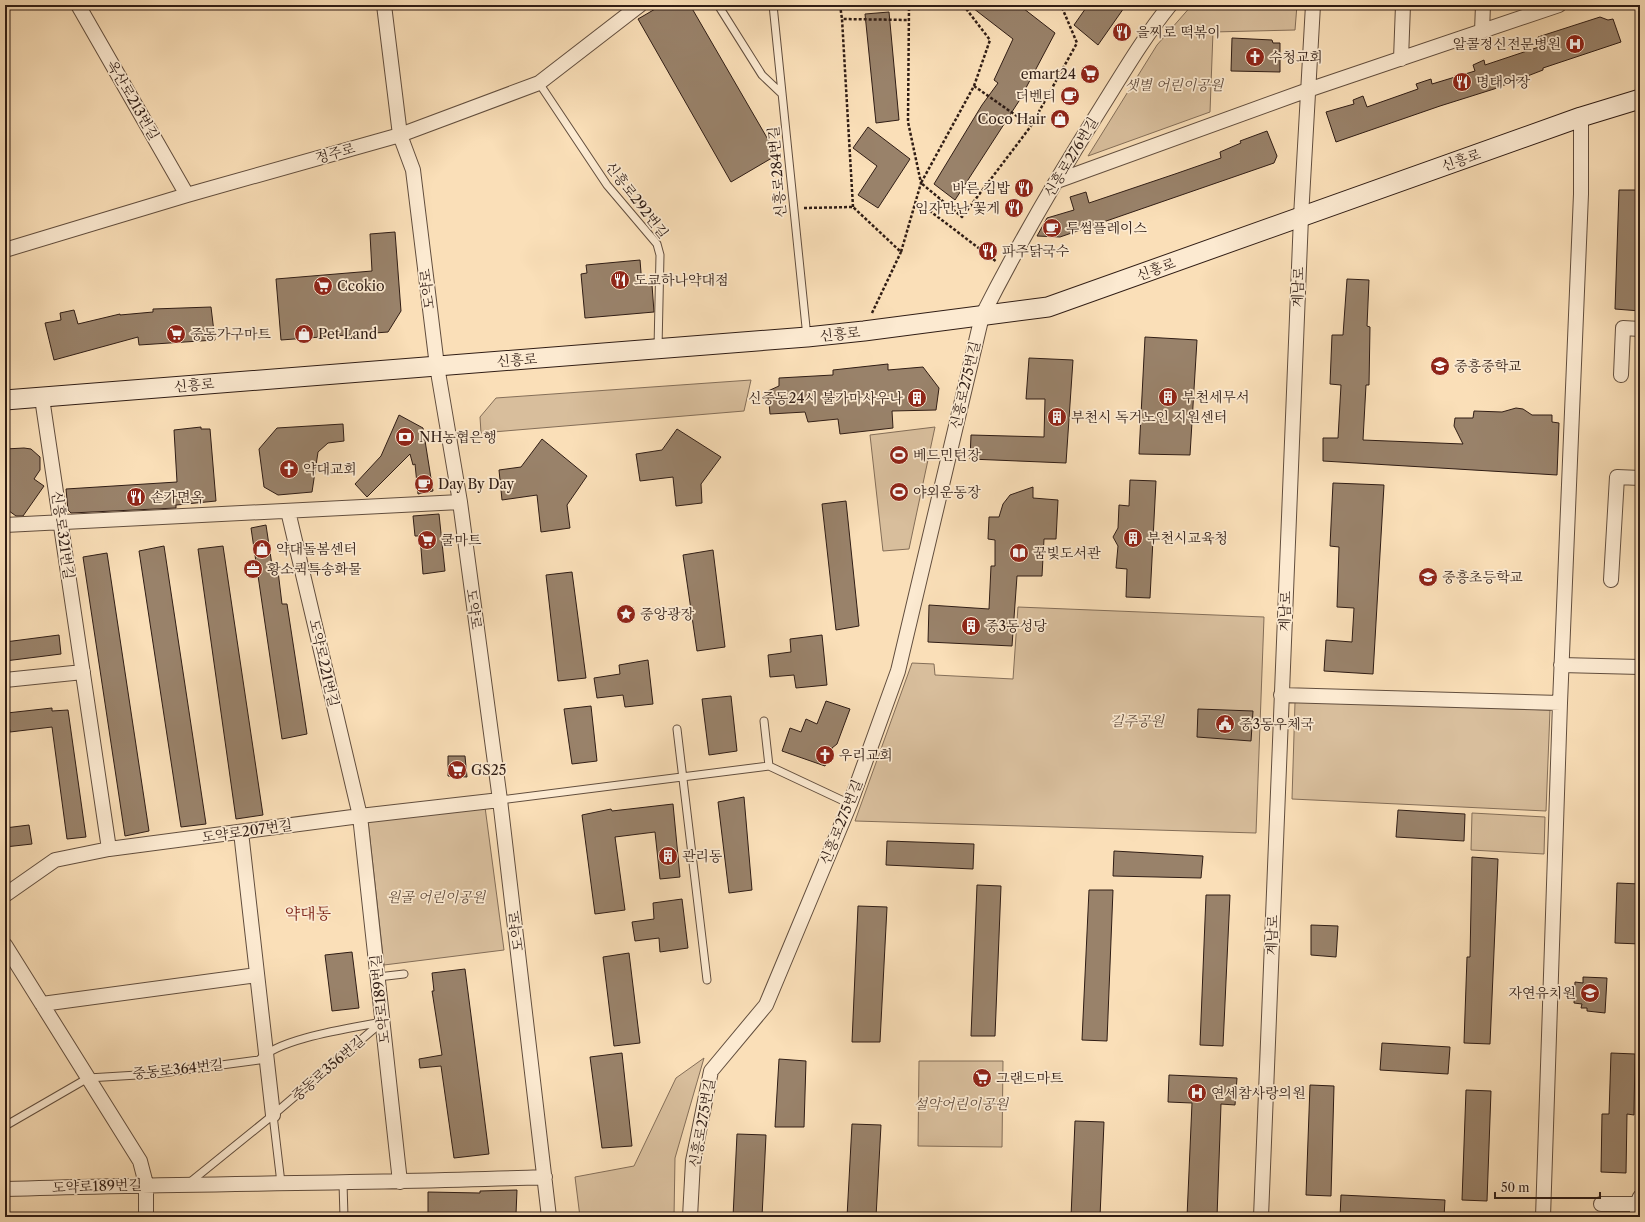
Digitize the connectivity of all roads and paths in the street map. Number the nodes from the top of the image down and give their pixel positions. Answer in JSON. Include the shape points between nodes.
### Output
{"nodes":[{"id":1,"x":78,"y":5,"type":"edge"},
{"id":2,"x":384,"y":5,"type":"edge"},
{"id":3,"x":640,"y":5,"type":"edge"},
{"id":4,"x":718,"y":5,"type":"edge"},
{"id":5,"x":773,"y":5,"type":"edge"},
{"id":6,"x":840,"y":5,"type":"edge"},
{"id":7,"x":909,"y":5,"type":"edge"},
{"id":8,"x":964,"y":5,"type":"edge"},
{"id":9,"x":1061,"y":5,"type":"edge"},
{"id":10,"x":1170,"y":5,"type":"edge"},
{"id":11,"x":1313,"y":5,"type":"edge"},
{"id":12,"x":1403,"y":5,"type":"edge"},
{"id":13,"x":1483,"y":5,"type":"edge"},
{"id":14,"x":1559,"y":5,"type":"edge"},
{"id":15,"x":842,"y":19,"type":"junction"},
{"id":16,"x":909,"y":20,"type":"junction"},
{"id":17,"x":1482,"y":31,"type":"junction"},
{"id":18,"x":1401,"y":59,"type":"junction"},
{"id":19,"x":539,"y":83,"type":"junction"},
{"id":20,"x":974,"y":86,"type":"junction"},
{"id":21,"x":1308,"y":90,"type":"junction"},
{"id":22,"x":782,"y":94,"type":"junction"},
{"id":23,"x":1640,"y":99,"type":"edge"},
{"id":24,"x":1582,"y":117,"type":"junction"},
{"id":25,"x":1031,"y":126,"type":"junction"},
{"id":26,"x":400,"y":135,"type":"junction"},
{"id":27,"x":1057,"y":180,"type":"junction"},
{"id":28,"x":921,"y":183,"type":"junction"},
{"id":29,"x":187,"y":195,"type":"junction"},
{"id":30,"x":940,"y":199,"type":"junction"},
{"id":31,"x":853,"y":207,"type":"junction"},
{"id":32,"x":793,"y":208,"type":"junction"},
{"id":33,"x":1301,"y":217,"type":"junction"},
{"id":34,"x":5,"y":250,"type":"edge"},
{"id":35,"x":901,"y":252,"type":"junction"},
{"id":36,"x":1006,"y":269,"type":"junction"},
{"id":37,"x":982,"y":316,"type":"junction"},
{"id":38,"x":1640,"y":329,"type":"edge"},
{"id":39,"x":864,"y":331,"type":"junction"},
{"id":40,"x":807,"y":337,"type":"junction"},
{"id":41,"x":658,"y":348,"type":"junction"},
{"id":42,"x":436,"y":366,"type":"junction"},
{"id":43,"x":1621,"y":375,"type":"dead end"},
{"id":44,"x":42,"y":398,"type":"junction"},
{"id":45,"x":5,"y":400,"type":"edge"},
{"id":46,"x":1640,"y":478,"type":"edge"},
{"id":47,"x":460,"y":502,"type":"junction"},
{"id":48,"x":288,"y":511,"type":"junction"},
{"id":49,"x":61,"y":523,"type":"junction"},
{"id":50,"x":5,"y":525,"type":"edge"},
{"id":51,"x":1611,"y":580,"type":"dead end"},
{"id":52,"x":1561,"y":665,"type":"junction"},
{"id":53,"x":1640,"y":667,"type":"edge"},
{"id":54,"x":83,"y":672,"type":"junction"},
{"id":55,"x":5,"y":680,"type":"edge"},
{"id":56,"x":1281,"y":695,"type":"junction"},
{"id":57,"x":1560,"y":703,"type":"junction"},
{"id":58,"x":764,"y":721,"type":"dead end"},
{"id":59,"x":677,"y":729,"type":"dead end"},
{"id":60,"x":769,"y":766,"type":"junction"},
{"id":61,"x":683,"y":777,"type":"junction"},
{"id":62,"x":500,"y":800,"type":"junction"},
{"id":63,"x":850,"y":804,"type":"junction"},
{"id":64,"x":360,"y":816,"type":"junction"},
{"id":65,"x":241,"y":832,"type":"junction"},
{"id":66,"x":109,"y":849,"type":"junction"},
{"id":67,"x":5,"y":895,"type":"edge"},
{"id":68,"x":5,"y":945,"type":"edge"},
{"id":69,"x":404,"y":974,"type":"dead end"},
{"id":70,"x":257,"y":975,"type":"junction"},
{"id":71,"x":378,"y":977,"type":"junction"},
{"id":72,"x":707,"y":980,"type":"dead end"},
{"id":73,"x":42,"y":1004,"type":"junction"},
{"id":74,"x":382,"y":1022,"type":"junction"},
{"id":75,"x":266,"y":1052,"type":"junction"},
{"id":76,"x":88,"y":1078,"type":"junction"},
{"id":77,"x":273,"y":1115,"type":"junction"},
{"id":78,"x":5,"y":1126,"type":"edge"},
{"id":79,"x":545,"y":1177,"type":"junction"},
{"id":80,"x":400,"y":1182,"type":"junction"},
{"id":81,"x":281,"y":1183,"type":"junction"},
{"id":82,"x":342,"y":1183,"type":"junction"},
{"id":83,"x":146,"y":1184,"type":"junction"},
{"id":84,"x":189,"y":1184,"type":"junction"},
{"id":85,"x":5,"y":1189,"type":"edge"},
{"id":86,"x":1601,"y":1204,"type":"dead end"},
{"id":87,"x":1638,"y":1206,"type":"edge"},
{"id":88,"x":146,"y":1217,"type":"edge"},
{"id":89,"x":344,"y":1217,"type":"edge"},
{"id":90,"x":549,"y":1217,"type":"edge"},
{"id":91,"x":690,"y":1217,"type":"edge"},
{"id":92,"x":1261,"y":1217,"type":"edge"},
{"id":93,"x":1543,"y":1217,"type":"edge"}],
"edges":[{"from":1,"to":29,"type":"street","name":"옥산로213번길"},
{"from":2,"to":26,"type":"street","name":"도약로"},
{"from":3,"to":19,"type":"street","name":"정주로"},
{"from":4,"to":22,"type":"lane","via":[[762,75]]},
{"from":5,"to":22,"type":"lane","name":"신흥로284번길"},
{"from":6,"to":15,"type":"path"},
{"from":7,"to":16,"type":"path"},
{"from":8,"to":20,"type":"path","via":[[990,40]]},
{"from":9,"to":25,"type":"path","via":[[1077,43]]},
{"from":10,"to":27,"type":"street","name":"신흥로276번길","via":[[1150,29]]},
{"from":11,"to":21,"type":"street","name":"계남로"},
{"from":12,"to":18,"type":"street"},
{"from":13,"to":17,"type":"street"},
{"from":14,"to":17,"type":"street"},
{"from":15,"to":16,"type":"path"},
{"from":15,"to":31,"type":"path"},
{"from":16,"to":28,"type":"path","via":[[908,122]]},
{"from":17,"to":18,"type":"street"},
{"from":18,"to":21,"type":"street"},
{"from":19,"to":26,"type":"street","name":"정주로"},
{"from":19,"to":41,"type":"lane","name":"신흥로292번길","via":[[606,185],[657,244],[660,256]]},
{"from":20,"to":25,"type":"path"},
{"from":20,"to":28,"type":"path"},
{"from":21,"to":27,"type":"street"},
{"from":21,"to":33,"type":"street","name":"계남로"},
{"from":22,"to":32,"type":"lane","name":"신흥로284번길"},
{"from":23,"to":24,"type":"street","name":"신흥로"},
{"from":24,"to":33,"type":"street","name":"신흥로"},
{"from":24,"to":52,"type":"street"},
{"from":25,"to":30,"type":"path","via":[[962,217]]},
{"from":26,"to":29,"type":"street","name":"정주로"},
{"from":26,"to":42,"type":"street","name":"도약로","via":[[413,170]]},
{"from":27,"to":36,"type":"street","name":"신흥로276번길"},
{"from":28,"to":30,"type":"path"},
{"from":28,"to":35,"type":"path"},
{"from":29,"to":34,"type":"street","name":"정주로"},
{"from":30,"to":36,"type":"path","via":[[930,211]]},
{"from":31,"to":32,"type":"path"},
{"from":31,"to":35,"type":"path"},
{"from":32,"to":40,"type":"lane","name":"신흥로284번길"},
{"from":33,"to":37,"type":"street","name":"신흥로","via":[[1048,307]]},
{"from":33,"to":56,"type":"street","name":"계남로"},
{"from":35,"to":39,"type":"path"},
{"from":36,"to":37,"type":"street","name":"신흥로276번길"},
{"from":37,"to":39,"type":"street","name":"신흥로"},
{"from":37,"to":63,"type":"street","name":"신흥로275번길","via":[[898,672]]},
{"from":38,"to":43,"type":"street","via":[[1624,328]]},
{"from":39,"to":40,"type":"street","name":"신흥로"},
{"from":40,"to":41,"type":"street","name":"신흥로"},
{"from":41,"to":42,"type":"street","name":"신흥로"},
{"from":42,"to":44,"type":"street","name":"신흥로"},
{"from":42,"to":47,"type":"street","name":"도약로"},
{"from":44,"to":45,"type":"street","name":"신흥로"},
{"from":44,"to":49,"type":"street","name":"신흥로321번길"},
{"from":46,"to":51,"type":"street","via":[[1617,477]]},
{"from":47,"to":48,"type":"street"},
{"from":47,"to":62,"type":"street","name":"도약로"},
{"from":48,"to":49,"type":"street"},
{"from":48,"to":64,"type":"street","name":"도약로221번길"},
{"from":49,"to":50,"type":"street"},
{"from":49,"to":54,"type":"street","name":"신흥로321번길"},
{"from":52,"to":53,"type":"street"},
{"from":52,"to":57,"type":"street"},
{"from":54,"to":55,"type":"street"},
{"from":54,"to":66,"type":"street","name":"신흥로321번길"},
{"from":56,"to":57,"type":"street"},
{"from":56,"to":92,"type":"street","name":"계남로"},
{"from":57,"to":93,"type":"street"},
{"from":58,"to":60,"type":"lane"},
{"from":59,"to":61,"type":"lane"},
{"from":60,"to":61,"type":"lane"},
{"from":60,"to":63,"type":"lane"},
{"from":61,"to":62,"type":"lane"},
{"from":61,"to":72,"type":"lane"},
{"from":62,"to":64,"type":"street","name":"도약로207번길"},
{"from":62,"to":79,"type":"street","name":"도약로"},
{"from":63,"to":91,"type":"street","name":"신흥로275번길","via":[[766,1004],[711,1071],[693,1161]]},
{"from":64,"to":65,"type":"street","name":"도약로207번길"},
{"from":64,"to":71,"type":"street","name":"도약로189번길"},
{"from":65,"to":66,"type":"street","name":"도약로207번길"},
{"from":65,"to":70,"type":"street","name":"중동로356번길"},
{"from":66,"to":67,"type":"street","name":"도약로207번길","via":[[55,860]]},
{"from":68,"to":73,"type":"street"},
{"from":69,"to":71,"type":"lane"},
{"from":70,"to":73,"type":"street"},
{"from":70,"to":75,"type":"street","name":"중동로356번길"},
{"from":71,"to":74,"type":"street","name":"도약로189번길"},
{"from":73,"to":76,"type":"street"},
{"from":74,"to":75,"type":"lane","name":"중동로356번길","via":[[315,1035]]},
{"from":74,"to":77,"type":"lane","name":"중동로356번길"},
{"from":74,"to":80,"type":"street","name":"도약로189번길"},
{"from":75,"to":76,"type":"lane","name":"중동로364번길","via":[[259,1060],[154,1074]]},
{"from":75,"to":77,"type":"street","name":"중동로356번길"},
{"from":76,"to":78,"type":"lane","name":"중동로364번길"},
{"from":76,"to":83,"type":"street","via":[[140,1161]]},
{"from":77,"to":81,"type":"lane","name":"중동로356번길"},
{"from":77,"to":84,"type":"lane"},
{"from":79,"to":80,"type":"street","name":"도약로189번길"},
{"from":79,"to":90,"type":"street","name":"도약로"},
{"from":80,"to":82,"type":"street","name":"도약로189번길"},
{"from":81,"to":82,"type":"street","name":"도약로189번길"},
{"from":81,"to":84,"type":"street","name":"도약로189번길"},
{"from":82,"to":89,"type":"lane"},
{"from":83,"to":84,"type":"street","name":"도약로189번길"},
{"from":83,"to":85,"type":"street","name":"도약로189번길"},
{"from":83,"to":88,"type":"street"},
{"from":86,"to":87,"type":"street"}]}
